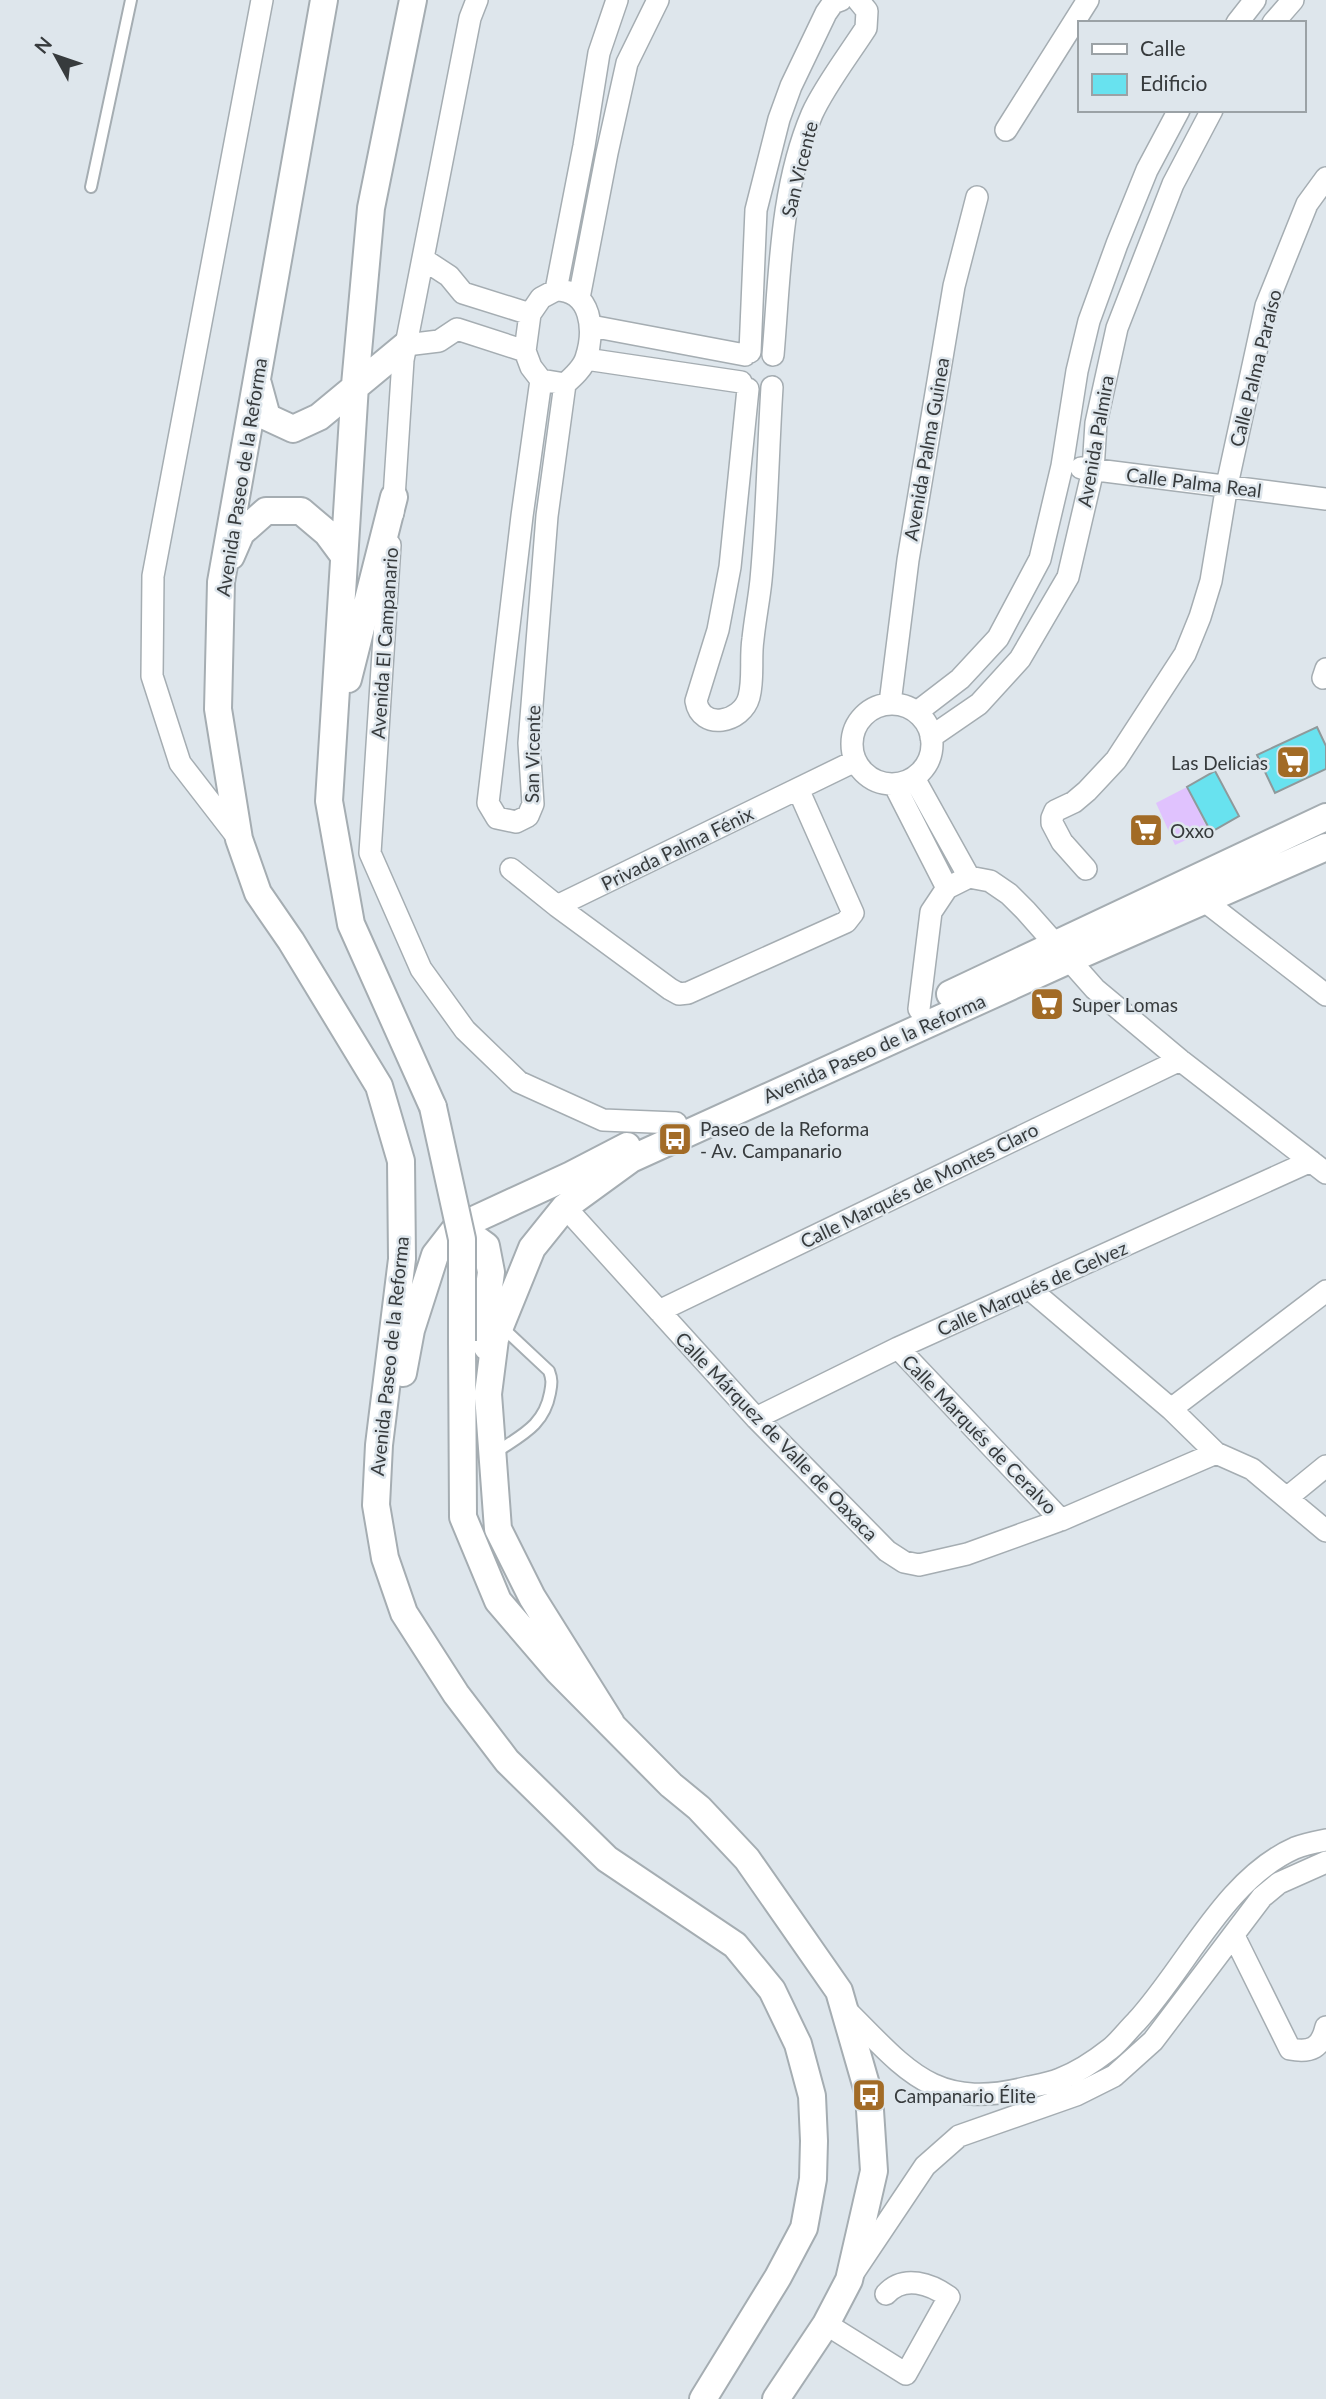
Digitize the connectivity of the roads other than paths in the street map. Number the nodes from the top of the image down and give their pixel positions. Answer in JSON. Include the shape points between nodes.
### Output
{"nodes":[{"id":1,"x":131,"y":0,"type":"edge"},
{"id":2,"x":262,"y":0,"type":"edge"},
{"id":3,"x":324,"y":0,"type":"edge"},
{"id":4,"x":413,"y":0,"type":"edge"},
{"id":5,"x":477,"y":0,"type":"edge"},
{"id":6,"x":617,"y":0,"type":"edge"},
{"id":7,"x":658,"y":0,"type":"edge"},
{"id":8,"x":841,"y":0,"type":"edge"},
{"id":9,"x":858,"y":0,"type":"edge"},
{"id":10,"x":1088,"y":0,"type":"edge"},
{"id":11,"x":1255,"y":0,"type":"edge"},
{"id":12,"x":1293,"y":0,"type":"edge"},
{"id":13,"x":1239,"y":21,"type":"edge"},
{"id":14,"x":1275,"y":21,"type":"edge"},
{"id":15,"x":1178,"y":112,"type":"edge"},
{"id":16,"x":1211,"y":112,"type":"edge"},
{"id":17,"x":1006,"y":130,"type":"dead end"},
{"id":18,"x":584,"y":146,"type":"junction"},
{"id":19,"x":607,"y":153,"type":"junction"},
{"id":20,"x":1326,"y":178,"type":"edge"},
{"id":21,"x":91,"y":187,"type":"dead end"},
{"id":22,"x":978,"y":197,"type":"dead end"},
{"id":23,"x":423,"y":259,"type":"junction"},
{"id":24,"x":556,"y":290,"type":"junction"},
{"id":25,"x":463,"y":293,"type":"junction"},
{"id":26,"x":579,"y":298,"type":"junction"},
{"id":27,"x":530,"y":314,"type":"junction"},
{"id":28,"x":591,"y":326,"type":"junction"},
{"id":29,"x":457,"y":329,"type":"junction"},
{"id":30,"x":406,"y":345,"type":"junction"},
{"id":31,"x":525,"y":351,"type":"junction"},
{"id":32,"x":748,"y":354,"type":"junction"},
{"id":33,"x":773,"y":355,"type":"junction"},
{"id":34,"x":586,"y":359,"type":"junction"},
{"id":35,"x":257,"y":378,"type":"junction"},
{"id":36,"x":541,"y":380,"type":"junction"},
{"id":37,"x":565,"y":384,"type":"junction"},
{"id":38,"x":355,"y":385,"type":"junction"},
{"id":39,"x":745,"y":385,"type":"junction"},
{"id":40,"x":772,"y":387,"type":"junction"},
{"id":41,"x":1062,"y":466,"type":"junction"},
{"id":42,"x":1093,"y":470,"type":"junction"},
{"id":43,"x":1227,"y":485,"type":"junction"},
{"id":44,"x":394,"y":497,"type":"junction"},
{"id":45,"x":1326,"y":499,"type":"edge"},
{"id":46,"x":522,"y":516,"type":"junction"},
{"id":47,"x":547,"y":516,"type":"junction"},
{"id":48,"x":344,"y":556,"type":"junction"},
{"id":49,"x":221,"y":582,"type":"junction"},
{"id":50,"x":890,"y":703,"type":"junction"},
{"id":51,"x":917,"y":712,"type":"junction"},
{"id":52,"x":932,"y":737,"type":"junction"},
{"id":53,"x":332,"y":745,"type":"junction"},
{"id":54,"x":855,"y":761,"type":"junction"},
{"id":55,"x":904,"y":781,"type":"junction"},
{"id":56,"x":798,"y":789,"type":"junction"},
{"id":57,"x":1326,"y":817,"type":"edge"},
{"id":58,"x":239,"y":839,"type":"junction"},
{"id":59,"x":1326,"y":846,"type":"edge"},
{"id":60,"x":511,"y":869,"type":"dead end"},
{"id":61,"x":1086,"y":869,"type":"dead end"},
{"id":62,"x":969,"y":877,"type":"junction"},
{"id":63,"x":947,"y":888,"type":"junction"},
{"id":64,"x":1193,"y":892,"type":"junction"},
{"id":65,"x":557,"y":906,"type":"junction"},
{"id":66,"x":1063,"y":952,"type":"junction"},
{"id":67,"x":1326,"y":995,"type":"edge"},
{"id":68,"x":919,"y":1009,"type":"junction"},
{"id":69,"x":1180,"y":1060,"type":"junction"},
{"id":70,"x":676,"y":1123,"type":"junction"},
{"id":71,"x":1318,"y":1167,"type":"edge"},
{"id":72,"x":565,"y":1207,"type":"junction"},
{"id":73,"x":435,"y":1255,"type":"junction"},
{"id":74,"x":1031,"y":1290,"type":"junction"},
{"id":75,"x":1326,"y":1291,"type":"edge"},
{"id":76,"x":659,"y":1311,"type":"junction"},
{"id":77,"x":501,"y":1325,"type":"junction"},
{"id":78,"x":898,"y":1348,"type":"junction"},
{"id":79,"x":488,"y":1394,"type":"junction"},
{"id":80,"x":1171,"y":1409,"type":"junction"},
{"id":81,"x":755,"y":1418,"type":"junction"},
{"id":82,"x":1216,"y":1453,"type":"junction"},
{"id":83,"x":493,"y":1455,"type":"junction"},
{"id":84,"x":1326,"y":1466,"type":"edge"},
{"id":85,"x":1288,"y":1497,"type":"junction"},
{"id":86,"x":376,"y":1505,"type":"junction"},
{"id":87,"x":1061,"y":1520,"type":"junction"},
{"id":88,"x":1326,"y":1531,"type":"edge"},
{"id":89,"x":611,"y":1723,"type":"junction"},
{"id":90,"x":1326,"y":1840,"type":"edge"},
{"id":91,"x":1322,"y":1870,"type":"edge"},
{"id":92,"x":1234,"y":1936,"type":"junction"},
{"id":93,"x":844,"y":2008,"type":"junction"},
{"id":94,"x":1326,"y":2028,"type":"edge"},
{"id":95,"x":849,"y":2280,"type":"junction"},
{"id":96,"x":886,"y":2294,"type":"dead end"},
{"id":97,"x":826,"y":2324,"type":"junction"},
{"id":98,"x":703,"y":2399,"type":"edge"},
{"id":99,"x":776,"y":2399,"type":"edge"}],
"edges":[{"from":1,"to":21,"type":"lane"},
{"from":2,"to":58,"type":"street","via":[[153,576],[152,676],[180,763]]},
{"from":3,"to":35,"type":"street","name":"Avenida Paseo de la Reforma"},
{"from":4,"to":38,"type":"street","name":"Avenida Paseo de la Reforma","via":[[370,208]]},
{"from":5,"to":23,"type":"street","name":"Avenida El Campanario"},
{"from":6,"to":18,"type":"street","via":[[599,53]]},
{"from":7,"to":19,"type":"street","via":[[628,63]]},
{"from":8,"to":32,"type":"street","name":"San Vicente","via":[[826,13],[791,86],[765,174],[756,210]]},
{"from":9,"to":33,"type":"street","name":"San Vicente","via":[[867,11],[866,27],[813,112],[785,214]]},
{"from":10,"to":17,"type":"street"},
{"from":11,"to":13,"type":"street"},
{"from":12,"to":14,"type":"street"},
{"from":15,"to":41,"type":"street","name":"Avenida Palmira","via":[[1147,170],[1089,321]]},
{"from":16,"to":42,"type":"street","name":"Avenida Palmira","via":[[1172,184],[1117,328],[1096,423]]},
{"from":18,"to":19,"type":"street"},
{"from":18,"to":24,"type":"street"},
{"from":19,"to":26,"type":"street"},
{"from":20,"to":43,"type":"street","name":"Calle Palma Paraíso","via":[[1307,204],[1266,306]]},
{"from":22,"to":50,"type":"street","name":"Avenida Palma Guinea","via":[[954,286],[908,560]]},
{"from":23,"to":25,"type":"street","via":[[449,276]]},
{"from":23,"to":30,"type":"street","name":"Avenida El Campanario"},
{"from":24,"to":26,"type":"street","via":[[567,290]]},
{"from":24,"to":27,"type":"street","via":[[541,298]]},
{"from":25,"to":27,"type":"street"},
{"from":25,"to":29,"type":"street"},
{"from":26,"to":28,"type":"street"},
{"from":27,"to":31,"type":"street"},
{"from":28,"to":32,"type":"street"},
{"from":28,"to":34,"type":"street"},
{"from":29,"to":30,"type":"street","via":[[439,341]]},
{"from":29,"to":31,"type":"street"},
{"from":30,"to":38,"type":"street"},
{"from":30,"to":44,"type":"street","name":"Avenida El Campanario"},
{"from":31,"to":36,"type":"street"},
{"from":32,"to":33,"type":"street","via":[[762,350]]},
{"from":32,"to":39,"type":"street","via":[[738,373]]},
{"from":33,"to":40,"type":"street","via":[[780,372]]},
{"from":34,"to":37,"type":"street"},
{"from":34,"to":39,"type":"street"},
{"from":35,"to":38,"type":"street","via":[[267,417],[293,429],[318,417]]},
{"from":35,"to":49,"type":"street","name":"Avenida Paseo de la Reforma"},
{"from":36,"to":37,"type":"street"},
{"from":36,"to":46,"type":"street","name":"San Vicente"},
{"from":37,"to":47,"type":"street","name":"San Vicente"},
{"from":38,"to":48,"type":"street","name":"Avenida Paseo de la Reforma"},
{"from":39,"to":40,"type":"street","via":[[764,391]]},
{"from":39,"to":40,"type":"street","via":[[730,567],[718,630],[696,701],[698,710],[714,720],[736,716],[749,699]]},
{"from":41,"to":42,"type":"street","name":"Calle Palma Real"},
{"from":41,"to":51,"type":"street","name":"Avenida Palmira","via":[[1041,559],[998,638],[960,679]]},
{"from":42,"to":43,"type":"street","name":"Calle Palma Real"},
{"from":42,"to":52,"type":"street","name":"Avenida Palmira","via":[[1068,577],[1020,659],[979,704]]},
{"from":43,"to":45,"type":"street","name":"Calle Palma Real"},
{"from":43,"to":61,"type":"street","name":"Calle Palma Paraíso","via":[[1211,581],[1185,654],[1116,760],[1052,818],[1062,842]]},
{"from":44,"to":53,"type":"street"},
{"from":44,"to":70,"type":"street","name":"Avenida El Campanario","via":[[370,853],[421,969],[465,1030],[519,1082],[603,1120]]},
{"from":46,"to":47,"type":"street"},
{"from":46,"to":47,"type":"street","name":"San Vicente","via":[[488,803],[497,818],[516,822],[528,816],[533,804],[529,743]]},
{"from":48,"to":49,"type":"street","via":[[327,533],[301,511],[266,511],[241,533]]},
{"from":48,"to":53,"type":"street","name":"Avenida Paseo de la Reforma"},
{"from":49,"to":58,"type":"street","name":"Avenida Paseo de la Reforma","via":[[218,709]]},
{"from":50,"to":51,"type":"street"},
{"from":50,"to":54,"type":"street","via":[[871,709],[857,723],[851,742]]},
{"from":51,"to":52,"type":"street"},
{"from":52,"to":55,"type":"street","via":[[929,760]]},
{"from":53,"to":89,"type":"street","name":"Avenida Paseo de la Reforma","bridge":true,"via":[[328,801],[352,925],[433,1107],[462,1239],[463,1517],[498,1601],[558,1671]]},
{"from":54,"to":55,"type":"street","via":[[871,779]]},
{"from":54,"to":56,"type":"street","name":"Privada Palma Fénix"},
{"from":55,"to":62,"type":"street"},
{"from":55,"to":63,"type":"street"},
{"from":56,"to":65,"type":"street","name":"Privada Palma Fénix"},
{"from":56,"to":65,"type":"street","via":[[853,913],[846,922],[679,994]]},
{"from":57,"to":64,"type":"street","name":"Avenida Paseo de la Reforma"},
{"from":58,"to":86,"type":"street","name":"Avenida Paseo de la Reforma","via":[[258,893],[379,1086],[401,1161],[402,1259]]},
{"from":59,"to":64,"type":"street","name":"Avenida Paseo de la Reforma"},
{"from":60,"to":65,"type":"street"},
{"from":62,"to":63,"type":"street"},
{"from":62,"to":66,"type":"street","via":[[990,881],[1009,894]]},
{"from":63,"to":68,"type":"street","via":[[931,912]]},
{"from":64,"to":66,"type":"street","name":"Avenida Paseo de la Reforma"},
{"from":64,"to":67,"type":"street"},
{"from":66,"to":68,"type":"street","name":"Avenida Paseo de la Reforma"},
{"from":66,"to":69,"type":"street","via":[[1095,989]]},
{"from":66,"to":72,"type":"street","name":"Avenida Paseo de la Reforma","via":[[631,1159]]},
{"from":68,"to":70,"type":"street","name":"Avenida Paseo de la Reforma"},
{"from":69,"to":71,"type":"street"},
{"from":69,"to":76,"type":"street","name":"Calle Marqués de Montes Claro"},
{"from":70,"to":73,"type":"street","name":"Avenida Paseo de la Reforma","via":[[456,1228]]},
{"from":71,"to":74,"type":"street","name":"Calle Marqués de Gelvez"},
{"from":72,"to":76,"type":"street","name":"Calle Márquez de Valle de Oaxaca"},
{"from":72,"to":77,"type":"street","name":"Avenida Paseo de la Reforma","via":[[532,1248]]},
{"from":73,"to":79,"type":"street","via":[[462,1235],[486,1246],[491,1272],[486,1310]]},
{"from":73,"to":86,"type":"street","via":[[411,1330]]},
{"from":74,"to":78,"type":"street","name":"Calle Marqués de Gelvez"},
{"from":74,"to":80,"type":"street"},
{"from":75,"to":80,"type":"street"},
{"from":76,"to":81,"type":"street","name":"Calle Márquez de Valle de Oaxaca"},
{"from":77,"to":79,"type":"street","name":"Avenida Paseo de la Reforma"},
{"from":77,"to":83,"type":"lane","via":[[553,1380],[540,1421]]},
{"from":78,"to":81,"type":"street","name":"Calle Marqués de Gelvez"},
{"from":78,"to":87,"type":"street","name":"Calle Marqués de Ceralvo"},
{"from":79,"to":83,"type":"street","name":"Avenida Paseo de la Reforma"},
{"from":80,"to":82,"type":"street"},
{"from":81,"to":87,"type":"street","name":"Calle Márquez de Valle de Oaxaca","via":[[887,1551],[904,1562],[919,1565],[967,1553]]},
{"from":82,"to":85,"type":"street","via":[[1252,1469]]},
{"from":82,"to":87,"type":"street","name":"Calle Márquez de Valle de Oaxaca"},
{"from":83,"to":89,"type":"street","name":"Avenida Paseo de la Reforma","via":[[498,1530],[532,1597]]},
{"from":84,"to":85,"type":"street"},
{"from":85,"to":88,"type":"street"},
{"from":86,"to":98,"type":"street","name":"Avenida Paseo de la Reforma","via":[[385,1558],[404,1613],[456,1694],[507,1760],[607,1859],[735,1945],[772,1990],[799,2044],[812,2096],[814,2141],[804,2228]]},
{"from":89,"to":93,"type":"street","name":"Avenida Paseo de la Reforma","via":[[747,1859],[839,1991]]},
{"from":90,"to":93,"type":"street","via":[[1297,1847],[1254,1875],[1199,1939],[1154,2003],[1111,2048],[1061,2079],[1004,2094],[964,2094],[933,2086],[910,2073]]},
{"from":91,"to":92,"type":"street","via":[[1279,1883],[1262,1897]]},
{"from":92,"to":94,"type":"street","via":[[1290,2049],[1316,2048]]},
{"from":92,"to":95,"type":"street","via":[[1153,2041],[1114,2076],[1076,2095],[959,2136],[925,2166]]},
{"from":93,"to":95,"type":"street","name":"Avenida Paseo de la Reforma","via":[[869,2095],[874,2171]]},
{"from":95,"to":97,"type":"street","name":"Avenida Paseo de la Reforma"},
{"from":96,"to":97,"type":"street","via":[[912,2281],[949,2297],[906,2374]]},
{"from":97,"to":99,"type":"street","name":"Avenida Paseo de la Reforma"}]}
